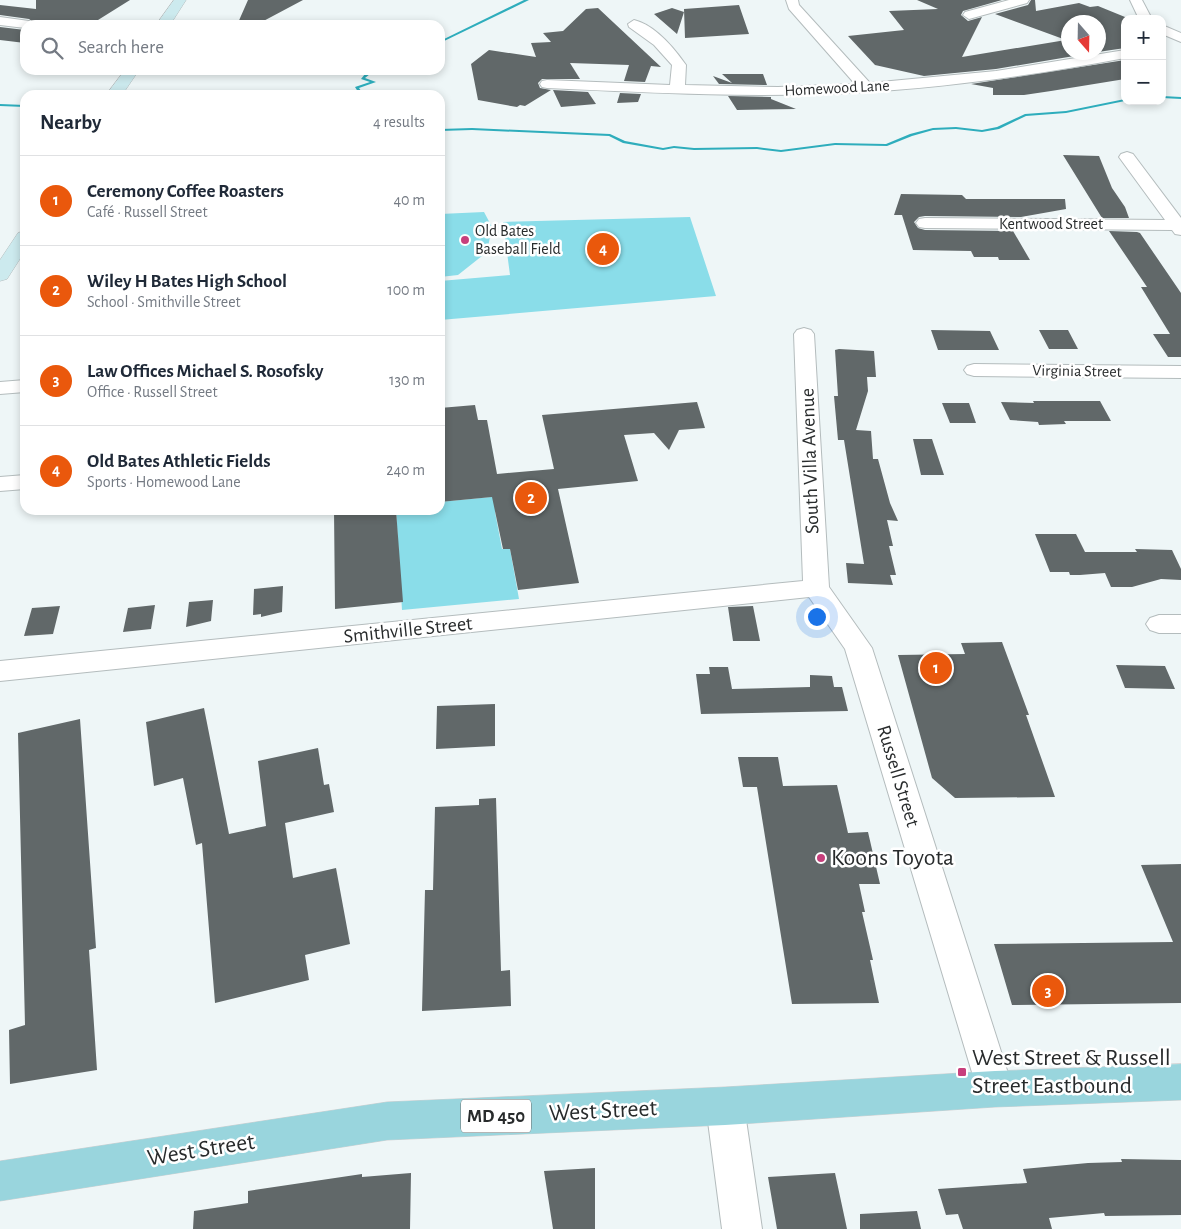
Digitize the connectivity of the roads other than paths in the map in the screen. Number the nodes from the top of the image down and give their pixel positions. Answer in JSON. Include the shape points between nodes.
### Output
{"nodes":[{"id":1,"x":180,"y":0,"type":"edge"},
{"id":2,"x":792,"y":0,"type":"edge"},
{"id":3,"x":1023,"y":0,"type":"edge"},
{"id":4,"x":1136,"y":0,"type":"edge"},
{"id":5,"x":1144,"y":15,"type":"edge"},
{"id":6,"x":969,"y":16,"type":"dead end"},
{"id":7,"x":166,"y":20,"type":"edge"},
{"id":8,"x":0,"y":21,"type":"edge"},
{"id":9,"x":20,"y":24,"type":"edge"},
{"id":10,"x":634,"y":24,"type":"dead end"},
{"id":11,"x":1166,"y":32,"type":"edge"},
{"id":12,"x":1178,"y":42,"type":"edge"},
{"id":13,"x":1121,"y":55,"type":"edge"},
{"id":14,"x":128,"y":75,"type":"edge"},
{"id":15,"x":548,"y":84,"type":"dead end"},
{"id":16,"x":866,"y":88,"type":"junction"},
{"id":17,"x":118,"y":90,"type":"edge"},
{"id":18,"x":677,"y":90,"type":"junction"},
{"id":19,"x":1126,"y":157,"type":"dead end"},
{"id":20,"x":1176,"y":219,"type":"edge"},
{"id":21,"x":925,"y":223,"type":"dead end"},
{"id":22,"x":20,"y":244,"type":"edge"},
{"id":23,"x":0,"y":275,"type":"edge"},
{"id":24,"x":804,"y":334,"type":"dead end"},
{"id":25,"x":974,"y":370,"type":"dead end"},
{"id":26,"x":1181,"y":372,"type":"edge"},
{"id":27,"x":20,"y":386,"type":"edge"},
{"id":28,"x":0,"y":388,"type":"edge"},
{"id":29,"x":20,"y":482,"type":"edge"},
{"id":30,"x":0,"y":484,"type":"edge"},
{"id":31,"x":816,"y":588,"type":"junction"},
{"id":32,"x":0,"y":671,"type":"edge"},
{"id":33,"x":1181,"y":1082,"type":"edge"},
{"id":34,"x":995,"y":1089,"type":"junction"},
{"id":35,"x":726,"y":1106,"type":"junction"},
{"id":36,"x":0,"y":1182,"type":"edge"},
{"id":37,"x":742,"y":1229,"type":"edge"}],
"edges":[{"from":1,"to":7,"type":"main road"},
{"from":2,"to":16,"type":"street","via":[[793,6]]},
{"from":3,"to":6,"type":"street"},
{"from":4,"to":5,"type":"street"},
{"from":8,"to":9,"type":"street"},
{"from":10,"to":18,"type":"street","via":[[652,34],[679,65]]},
{"from":11,"to":12,"type":"street"},
{"from":13,"to":16,"type":"street","name":"Homewood Lane","via":[[987,77]]},
{"from":14,"to":17,"type":"main road"},
{"from":15,"to":18,"type":"street","name":"Homewood Lane"},
{"from":16,"to":18,"type":"street","name":"Homewood Lane"},
{"from":19,"to":20,"type":"street"},
{"from":20,"to":21,"type":"street","name":"Kentwood Street"},
{"from":22,"to":23,"type":"main road"},
{"from":24,"to":31,"type":"street","name":"South Villa Avenue"},
{"from":25,"to":26,"type":"street","name":"Virginia Street"},
{"from":27,"to":28,"type":"street"},
{"from":29,"to":30,"type":"street"},
{"from":31,"to":32,"type":"street","name":"Smithville Street"},
{"from":31,"to":34,"type":"street","name":"Russell Street","via":[[858,648]]},
{"from":33,"to":34,"type":"main road","name":"West Street","number":"MD 450"},
{"from":34,"to":35,"type":"main road","name":"West Street","number":"MD 450"},
{"from":35,"to":36,"type":"main road","name":"West Street","number":"MD 450","via":[[387,1121]]},
{"from":35,"to":37,"type":"street"}]}
